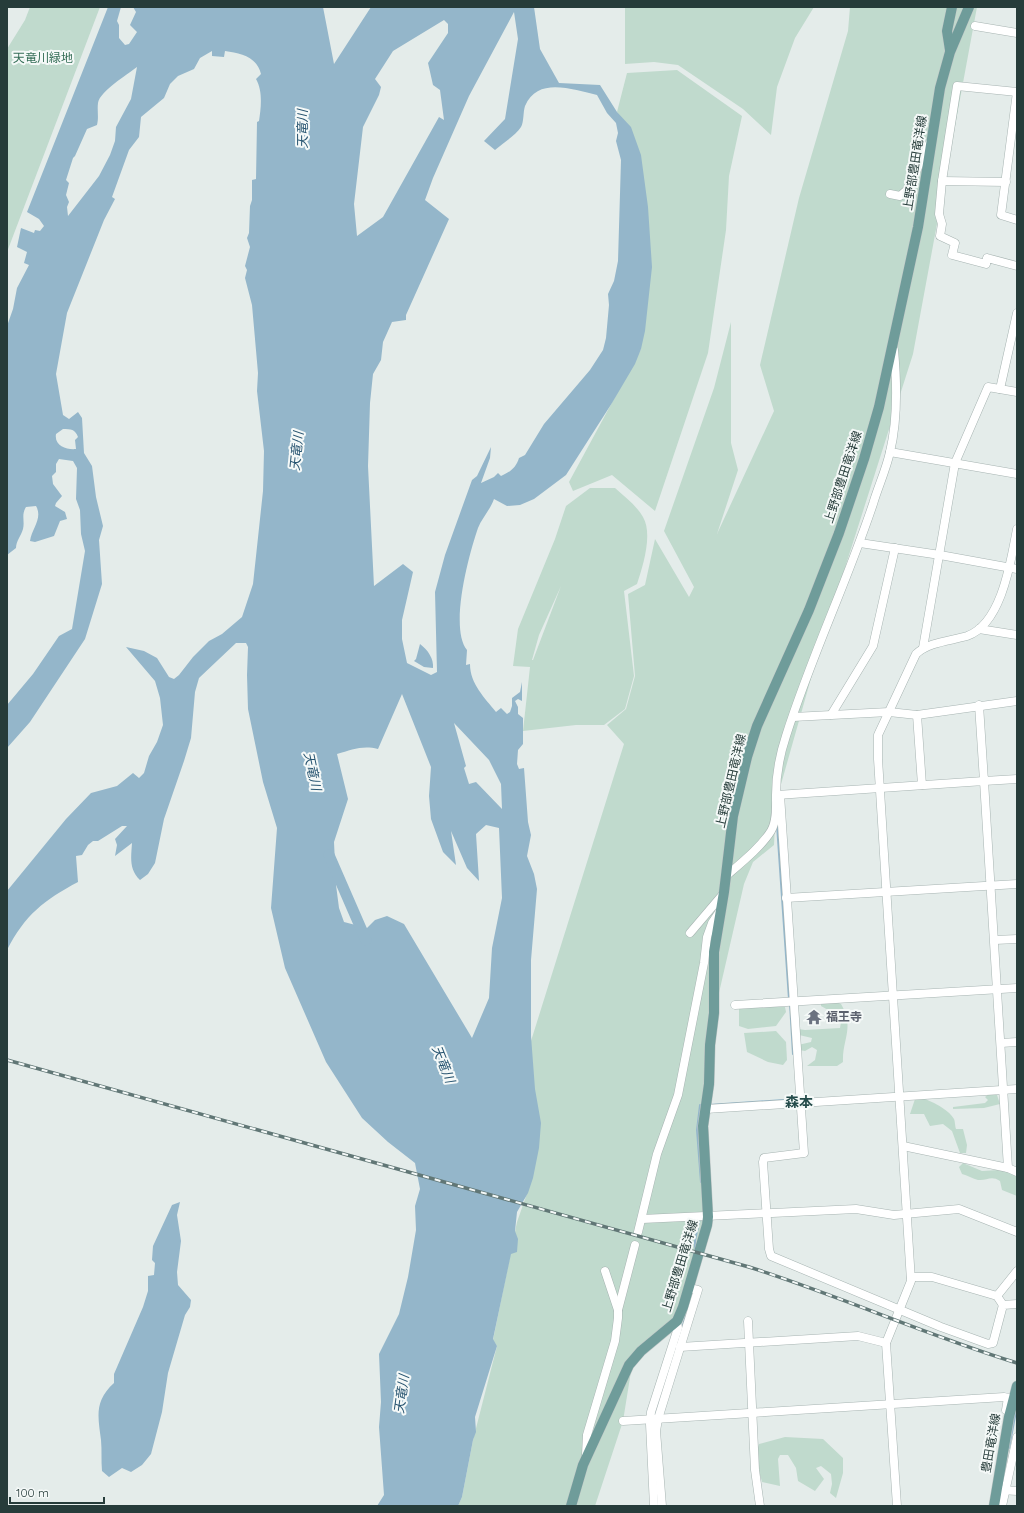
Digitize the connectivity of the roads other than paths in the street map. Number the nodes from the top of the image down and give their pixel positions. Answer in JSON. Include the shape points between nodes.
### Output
{"nodes":[{"id":1,"x":952,"y":7,"type":"edge"},
{"id":2,"x":969,"y":7,"type":"edge"},
{"id":3,"x":975,"y":26,"type":"dead end"},
{"id":4,"x":1017,"y":33,"type":"edge"},
{"id":5,"x":950,"y":52,"type":"junction"},
{"id":6,"x":1017,"y":92,"type":"edge"},
{"id":7,"x":933,"y":134,"type":"junction"},
{"id":8,"x":1013,"y":156,"type":"edge"},
{"id":9,"x":942,"y":181,"type":"junction"},
{"id":10,"x":1006,"y":182,"type":"junction"},
{"id":11,"x":890,"y":194,"type":"dead end"},
{"id":12,"x":1017,"y":220,"type":"edge"},
{"id":13,"x":1017,"y":266,"type":"edge"},
{"id":14,"x":1017,"y":313,"type":"edge"},
{"id":15,"x":893,"y":345,"type":"junction"},
{"id":16,"x":1000,"y":389,"type":"junction"},
{"id":17,"x":1017,"y":392,"type":"edge"},
{"id":18,"x":890,"y":452,"type":"junction"},
{"id":19,"x":955,"y":463,"type":"junction"},
{"id":20,"x":1017,"y":474,"type":"edge"},
{"id":21,"x":1017,"y":529,"type":"edge"},
{"id":22,"x":860,"y":543,"type":"junction"},
{"id":23,"x":895,"y":548,"type":"junction"},
{"id":24,"x":940,"y":555,"type":"junction"},
{"id":25,"x":1013,"y":569,"type":"edge"},
{"id":26,"x":979,"y":629,"type":"junction"},
{"id":27,"x":1017,"y":635,"type":"edge"},
{"id":28,"x":923,"y":648,"type":"junction"},
{"id":29,"x":1017,"y":701,"type":"edge"},
{"id":30,"x":979,"y":705,"type":"junction"},
{"id":31,"x":889,"y":712,"type":"junction"},
{"id":32,"x":831,"y":715,"type":"junction"},
{"id":33,"x":917,"y":715,"type":"junction"},
{"id":34,"x":793,"y":717,"type":"junction"},
{"id":35,"x":1017,"y":779,"type":"edge"},
{"id":36,"x":984,"y":781,"type":"junction"},
{"id":37,"x":922,"y":786,"type":"junction"},
{"id":38,"x":880,"y":788,"type":"junction"},
{"id":39,"x":778,"y":795,"type":"junction"},
{"id":40,"x":726,"y":876,"type":"junction"},
{"id":41,"x":1017,"y":884,"type":"edge"},
{"id":42,"x":992,"y":885,"type":"junction"},
{"id":43,"x":887,"y":891,"type":"junction"},
{"id":44,"x":724,"y":892,"type":"junction"},
{"id":45,"x":786,"y":898,"type":"junction"},
{"id":46,"x":720,"y":911,"type":"junction"},
{"id":47,"x":690,"y":933,"type":"dead end"},
{"id":48,"x":1017,"y":938,"type":"edge"},
{"id":49,"x":995,"y":940,"type":"junction"},
{"id":50,"x":1017,"y":988,"type":"edge"},
{"id":51,"x":998,"y":989,"type":"junction"},
{"id":52,"x":894,"y":995,"type":"junction"},
{"id":53,"x":793,"y":1002,"type":"junction"},
{"id":54,"x":735,"y":1005,"type":"dead end"},
{"id":55,"x":1017,"y":1042,"type":"edge"},
{"id":56,"x":1001,"y":1043,"type":"junction"},
{"id":57,"x":1017,"y":1089,"type":"edge"},
{"id":58,"x":1004,"y":1090,"type":"junction"},
{"id":59,"x":901,"y":1097,"type":"junction"},
{"id":60,"x":800,"y":1103,"type":"junction"},
{"id":61,"x":706,"y":1109,"type":"junction"},
{"id":62,"x":903,"y":1146,"type":"junction"},
{"id":63,"x":1008,"y":1168,"type":"junction"},
{"id":64,"x":1017,"y":1172,"type":"edge"},
{"id":65,"x":766,"y":1214,"type":"junction"},
{"id":66,"x":907,"y":1214,"type":"junction"},
{"id":67,"x":708,"y":1217,"type":"junction"},
{"id":68,"x":642,"y":1219,"type":"junction"},
{"id":69,"x":638,"y":1232,"type":"dead end"},
{"id":70,"x":1017,"y":1232,"type":"edge"},
{"id":71,"x":635,"y":1245,"type":"dead end"},
{"id":72,"x":605,"y":1271,"type":"dead end"},
{"id":73,"x":1017,"y":1271,"type":"edge"},
{"id":74,"x":911,"y":1277,"type":"junction"},
{"id":75,"x":689,"y":1288,"type":"junction"},
{"id":76,"x":997,"y":1296,"type":"junction"},
{"id":77,"x":1017,"y":1304,"type":"edge"},
{"id":78,"x":1003,"y":1305,"type":"junction"},
{"id":79,"x":900,"y":1309,"type":"junction"},
{"id":80,"x":618,"y":1310,"type":"junction"},
{"id":81,"x":677,"y":1321,"type":"junction"},
{"id":82,"x":748,"y":1321,"type":"dead end"},
{"id":83,"x":886,"y":1343,"type":"junction"},
{"id":84,"x":749,"y":1344,"type":"junction"},
{"id":85,"x":680,"y":1347,"type":"junction"},
{"id":86,"x":1017,"y":1386,"type":"edge"},
{"id":87,"x":890,"y":1405,"type":"junction"},
{"id":88,"x":752,"y":1414,"type":"junction"},
{"id":89,"x":654,"y":1420,"type":"junction"},
{"id":90,"x":624,"y":1421,"type":"dead end"},
{"id":91,"x":1007,"y":1428,"type":"junction"},
{"id":92,"x":1017,"y":1437,"type":"edge"},
{"id":93,"x":586,"y":1458,"type":"junction"},
{"id":94,"x":1001,"y":1490,"type":"junction"},
{"id":95,"x":1017,"y":1491,"type":"edge"},
{"id":96,"x":571,"y":1506,"type":"edge"},
{"id":97,"x":654,"y":1506,"type":"edge"},
{"id":98,"x":662,"y":1506,"type":"edge"},
{"id":99,"x":760,"y":1506,"type":"edge"},
{"id":100,"x":897,"y":1506,"type":"edge"},
{"id":101,"x":994,"y":1506,"type":"edge"},
{"id":102,"x":1002,"y":1506,"type":"edge"}],
"edges":[{"from":1,"to":5,"type":"main road","name":"上野部豊田竜洋線","via":[[947,31]]},
{"from":2,"to":5,"type":"main road","name":"上野部豊田竜洋線"},
{"from":3,"to":4,"type":"street"},
{"from":5,"to":7,"type":"main road","name":"上野部豊田竜洋線","via":[[940,88]]},
{"from":6,"to":8,"type":"street"},
{"from":6,"to":9,"type":"street","via":[[956,86]]},
{"from":7,"to":11,"type":"street","via":[[907,190],[900,196]]},
{"from":7,"to":15,"type":"main road","name":"上野部豊田竜洋線","via":[[918,227]]},
{"from":8,"to":10,"type":"street"},
{"from":9,"to":10,"type":"street"},
{"from":9,"to":13,"type":"street","via":[[940,236],[955,243],[952,256],[986,264],[987,258]]},
{"from":10,"to":12,"type":"street","via":[[1001,215]]},
{"from":14,"to":16,"type":"street"},
{"from":15,"to":18,"type":"street","via":[[896,389]]},
{"from":15,"to":40,"type":"main road","name":"上野部豊田竜洋線","via":[[879,407],[839,533],[747,757],[733,816]]},
{"from":16,"to":17,"type":"street"},
{"from":16,"to":19,"type":"street","via":[[988,387]]},
{"from":18,"to":19,"type":"street"},
{"from":18,"to":22,"type":"street"},
{"from":19,"to":20,"type":"street"},
{"from":19,"to":24,"type":"street"},
{"from":21,"to":25,"type":"street"},
{"from":22,"to":23,"type":"street"},
{"from":22,"to":34,"type":"street"},
{"from":23,"to":24,"type":"street"},
{"from":23,"to":32,"type":"street","via":[[873,646]]},
{"from":24,"to":25,"type":"street"},
{"from":24,"to":28,"type":"street"},
{"from":25,"to":26,"type":"street","via":[[992,614]]},
{"from":26,"to":27,"type":"street"},
{"from":26,"to":28,"type":"street","via":[[969,635]]},
{"from":28,"to":31,"type":"street","via":[[916,654]]},
{"from":29,"to":30,"type":"street"},
{"from":30,"to":33,"type":"street"},
{"from":30,"to":36,"type":"street"},
{"from":31,"to":32,"type":"street"},
{"from":31,"to":33,"type":"street"},
{"from":31,"to":38,"type":"street","via":[[878,735]]},
{"from":32,"to":34,"type":"street"},
{"from":33,"to":37,"type":"street"},
{"from":34,"to":39,"type":"street","via":[[780,758]]},
{"from":35,"to":36,"type":"street"},
{"from":36,"to":37,"type":"street"},
{"from":36,"to":42,"type":"street"},
{"from":37,"to":38,"type":"street"},
{"from":38,"to":39,"type":"street"},
{"from":38,"to":43,"type":"street"},
{"from":39,"to":40,"type":"street","via":[[772,830]]},
{"from":39,"to":45,"type":"street"},
{"from":40,"to":44,"type":"main road","name":"上野部豊田竜洋線"},
{"from":41,"to":42,"type":"street"},
{"from":42,"to":43,"type":"street"},
{"from":42,"to":49,"type":"street"},
{"from":43,"to":45,"type":"street"},
{"from":43,"to":52,"type":"street"},
{"from":44,"to":46,"type":"main road","name":"上野部豊田竜洋線"},
{"from":44,"to":47,"type":"street"},
{"from":45,"to":53,"type":"street"},
{"from":46,"to":61,"type":"main road","name":"上野部豊田竜洋線","via":[[714,952],[714,1013]]},
{"from":46,"to":68,"type":"street","via":[[707,937],[678,1095],[657,1154]]},
{"from":48,"to":49,"type":"street"},
{"from":49,"to":51,"type":"street"},
{"from":50,"to":51,"type":"street"},
{"from":51,"to":52,"type":"street"},
{"from":51,"to":56,"type":"street"},
{"from":52,"to":53,"type":"street"},
{"from":52,"to":59,"type":"street","via":[[894,1028]]},
{"from":53,"to":54,"type":"street"},
{"from":53,"to":60,"type":"street"},
{"from":55,"to":56,"type":"street"},
{"from":56,"to":58,"type":"street"},
{"from":57,"to":58,"type":"street"},
{"from":58,"to":59,"type":"street"},
{"from":58,"to":63,"type":"street"},
{"from":59,"to":60,"type":"street"},
{"from":59,"to":62,"type":"street"},
{"from":60,"to":61,"type":"street"},
{"from":60,"to":65,"type":"street","via":[[804,1153],[764,1158]]},
{"from":61,"to":67,"type":"main road","name":"上野部豊田竜洋線","via":[[703,1126]]},
{"from":62,"to":63,"type":"street"},
{"from":62,"to":66,"type":"street"},
{"from":63,"to":64,"type":"street"},
{"from":65,"to":66,"type":"street","via":[[856,1209],[894,1215]]},
{"from":65,"to":67,"type":"street"},
{"from":65,"to":79,"type":"street","via":[[771,1256]]},
{"from":66,"to":70,"type":"street","via":[[959,1209]]},
{"from":66,"to":74,"type":"street"},
{"from":67,"to":68,"type":"street"},
{"from":67,"to":75,"type":"main road","name":"上野部豊田竜洋線"},
{"from":68,"to":69,"type":"street"},
{"from":71,"to":80,"type":"street"},
{"from":72,"to":80,"type":"street"},
{"from":73,"to":76,"type":"street"},
{"from":74,"to":76,"type":"street","via":[[932,1277]]},
{"from":74,"to":79,"type":"street"},
{"from":75,"to":81,"type":"main road","name":"上野部豊田竜洋線"},
{"from":75,"to":85,"type":"street","via":[[698,1290]]},
{"from":76,"to":78,"type":"street"},
{"from":77,"to":78,"type":"street"},
{"from":78,"to":79,"type":"street","via":[[993,1343],[988,1344]]},
{"from":79,"to":83,"type":"street"},
{"from":80,"to":93,"type":"street","via":[[615,1341],[587,1435]]},
{"from":81,"to":89,"type":"street","via":[[678,1328]]},
{"from":81,"to":93,"type":"main road","name":"上野部豊田竜洋線","via":[[633,1359]]},
{"from":82,"to":84,"type":"street"},
{"from":83,"to":84,"type":"street","via":[[858,1336]]},
{"from":83,"to":87,"type":"street"},
{"from":84,"to":85,"type":"street"},
{"from":84,"to":88,"type":"street"},
{"from":85,"to":89,"type":"street"},
{"from":86,"to":91,"type":"main road","name":"豊田竜洋線"},
{"from":87,"to":88,"type":"street"},
{"from":87,"to":91,"type":"street","via":[[1004,1397],[1008,1398],[1003,1427]]},
{"from":87,"to":100,"type":"street"},
{"from":88,"to":89,"type":"street"},
{"from":88,"to":99,"type":"street"},
{"from":89,"to":90,"type":"street"},
{"from":89,"to":97,"type":"street"},
{"from":89,"to":98,"type":"street"},
{"from":91,"to":94,"type":"main road","name":"豊田竜洋線"},
{"from":92,"to":94,"type":"street"},
{"from":93,"to":96,"type":"main road","name":"上野部豊田竜洋線"},
{"from":94,"to":95,"type":"street"},
{"from":94,"to":101,"type":"main road","name":"豊田竜洋線"},
{"from":94,"to":102,"type":"street"}]}
